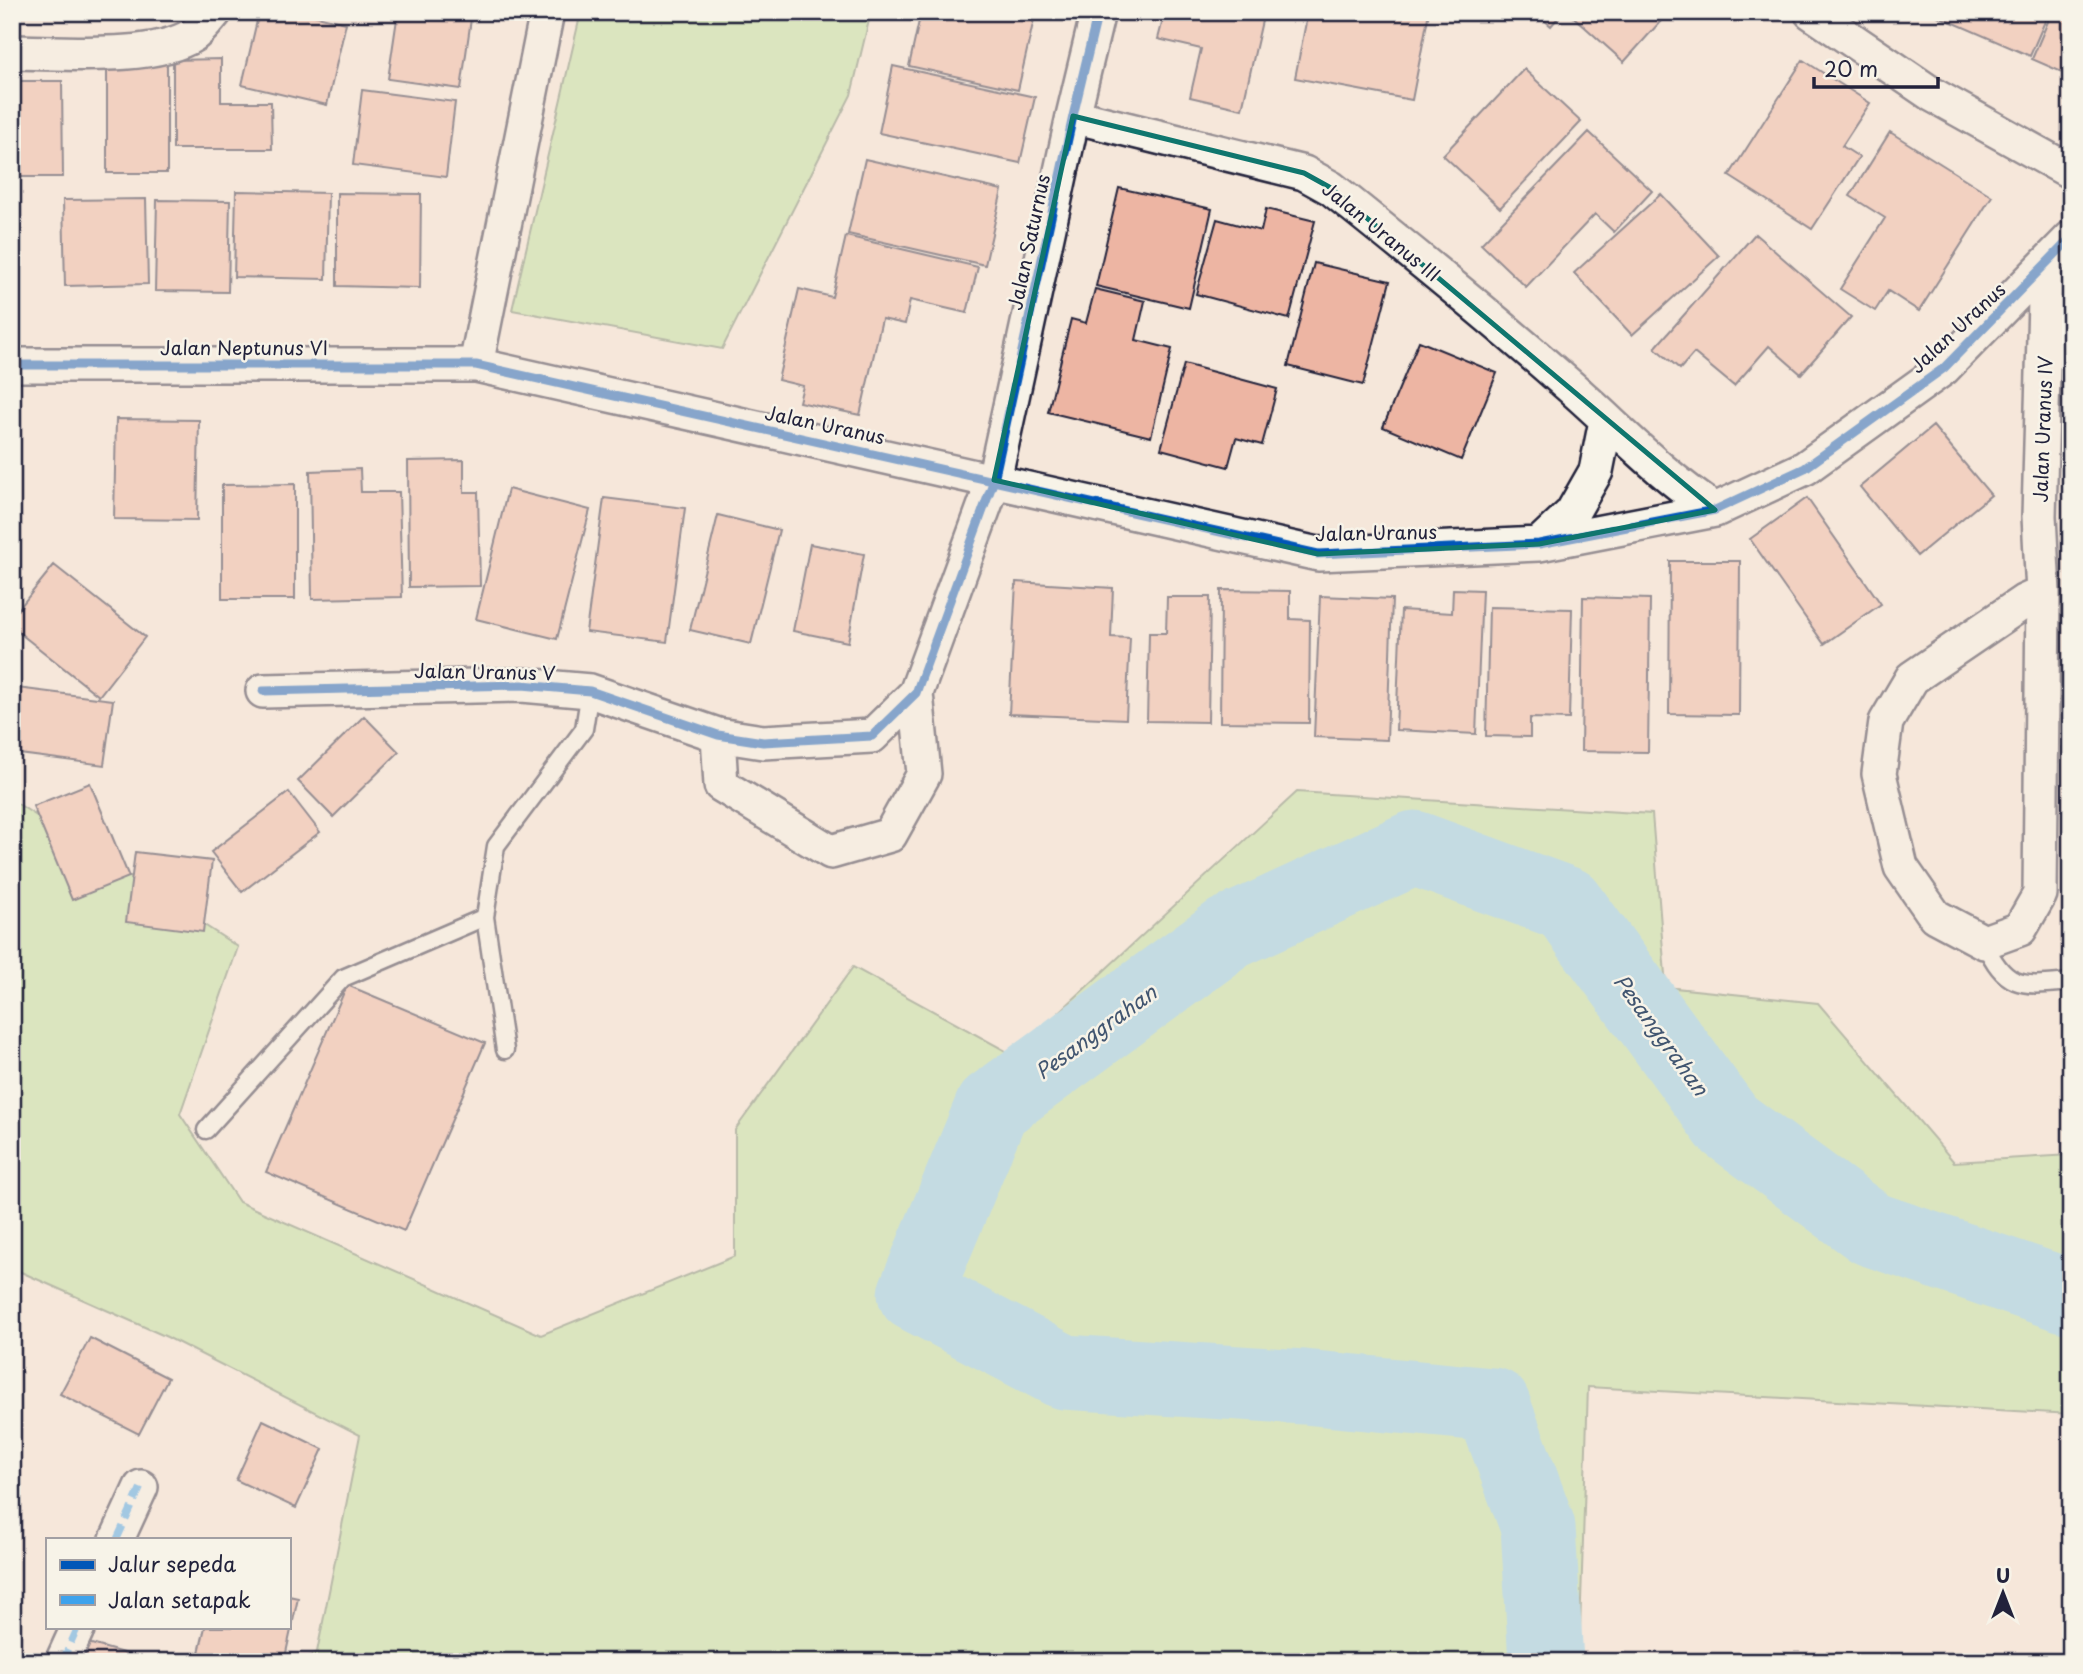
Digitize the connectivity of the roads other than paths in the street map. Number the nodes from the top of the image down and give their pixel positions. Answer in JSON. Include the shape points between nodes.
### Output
{"nodes":[{"id":1,"x":215,"y":12,"type":"edge"},
{"id":2,"x":547,"y":12,"type":"edge"},
{"id":3,"x":1098,"y":12,"type":"edge"},
{"id":4,"x":1811,"y":12,"type":"edge"},
{"id":5,"x":12,"y":52,"type":"edge"},
{"id":6,"x":1073,"y":116,"type":"junction"},
{"id":7,"x":2071,"y":172,"type":"edge"},
{"id":8,"x":2071,"y":238,"type":"edge"},
{"id":9,"x":2046,"y":265,"type":"junction"},
{"id":10,"x":12,"y":365,"type":"edge"},
{"id":11,"x":476,"y":365,"type":"junction"},
{"id":12,"x":1606,"y":421,"type":"junction"},
{"id":13,"x":995,"y":480,"type":"junction"},
{"id":14,"x":1715,"y":510,"type":"junction"},
{"id":15,"x":1539,"y":544,"type":"junction"},
{"id":16,"x":2043,"y":593,"type":"junction"},
{"id":17,"x":263,"y":691,"type":"dead end"},
{"id":18,"x":590,"y":691,"type":"junction"},
{"id":19,"x":916,"y":693,"type":"junction"},
{"id":20,"x":718,"y":735,"type":"junction"},
{"id":21,"x":485,"y":918,"type":"junction"},
{"id":22,"x":1984,"y":942,"type":"junction"},
{"id":23,"x":2071,"y":982,"type":"edge"},
{"id":24,"x":505,"y":1050,"type":"dead end"},
{"id":25,"x":206,"y":1130,"type":"dead end"},
{"id":26,"x":141,"y":1487,"type":"dead end"},
{"id":27,"x":117,"y":1538,"type":"edge"},
{"id":28,"x":78,"y":1628,"type":"edge"},
{"id":29,"x":62,"y":1662,"type":"edge"}],
"edges":[{"from":1,"to":5,"type":"street","via":[[195,34],[172,46],[141,52]]},
{"from":2,"to":11,"type":"street"},
{"from":3,"to":6,"type":"street","name":"Jalan Saturnus"},
{"from":4,"to":7,"type":"street","via":[[1933,95]]},
{"from":6,"to":12,"type":"street","name":"Jalan Uranus III","via":[[1304,173],[1331,188],[1567,383]]},
{"from":6,"to":13,"type":"street","name":"Jalan Saturnus"},
{"from":8,"to":9,"type":"street","name":"Jalan Uranus"},
{"from":9,"to":14,"type":"street","name":"Jalan Uranus","via":[[1944,368],[1805,468]]},
{"from":9,"to":16,"type":"street","name":"Jalan Uranus IV","via":[[2039,516]]},
{"from":10,"to":11,"type":"street","name":"Jalan Neptunus VI"},
{"from":11,"to":13,"type":"street","name":"Jalan Uranus"},
{"from":12,"to":14,"type":"street","name":"Jalan Uranus III"},
{"from":12,"to":15,"type":"street","via":[[1596,471],[1572,513]]},
{"from":13,"to":15,"type":"street","name":"Jalan Uranus","via":[[1318,554]]},
{"from":13,"to":19,"type":"street","name":"Jalan Uranus V"},
{"from":14,"to":15,"type":"street","name":"Jalan Uranus"},
{"from":16,"to":22,"type":"street","name":"Jalan Uranus IV","via":[[2040,894],[2021,929]]},
{"from":16,"to":22,"type":"street","via":[[1912,678],[1886,723],[1879,774],[1901,867],[1935,916]]},
{"from":17,"to":18,"type":"street","name":"Jalan Uranus V","via":[[522,685]]},
{"from":18,"to":20,"type":"street","name":"Jalan Uranus V"},
{"from":18,"to":21,"type":"lane","via":[[584,729],[496,846]]},
{"from":19,"to":20,"type":"street","name":"Jalan Uranus V","via":[[872,736],[763,742]]},
{"from":19,"to":20,"type":"street","via":[[924,774],[890,835],[831,852],[721,785]]},
{"from":21,"to":24,"type":"lane"},
{"from":21,"to":25,"type":"lane","via":[[343,978]]},
{"from":22,"to":23,"type":"lane","via":[[2002,974],[2026,985]]},
{"from":26,"to":27,"type":"street"},
{"from":28,"to":29,"type":"street"}]}
